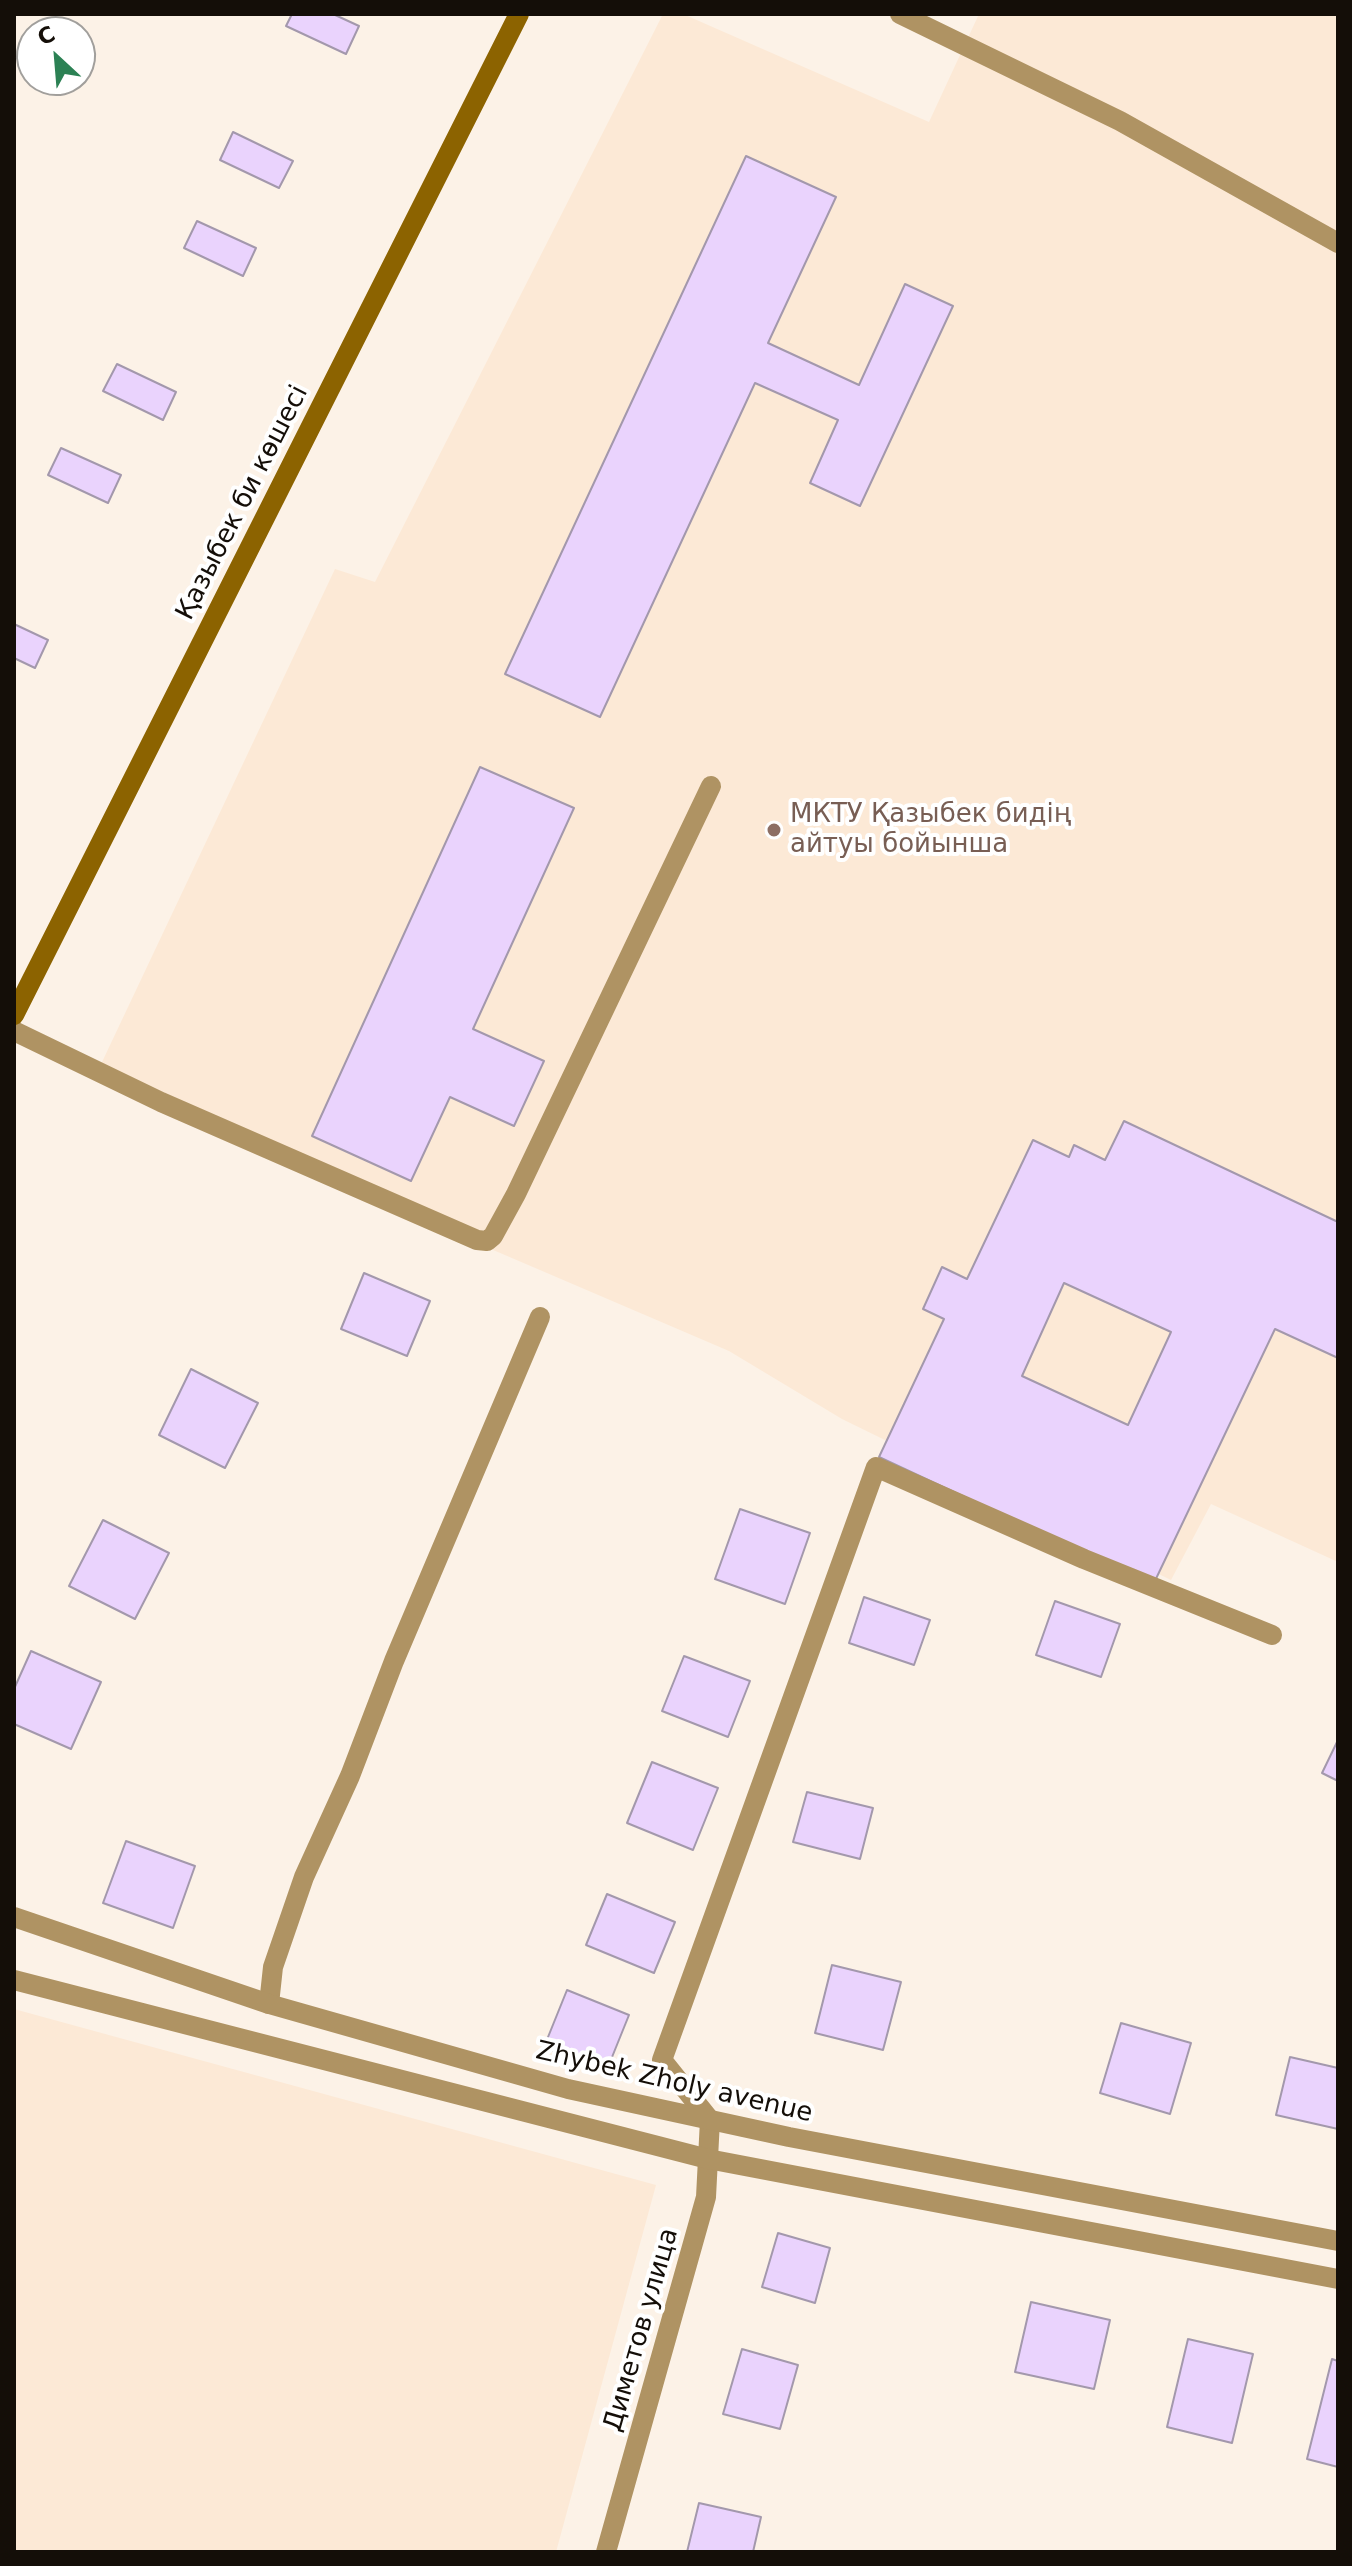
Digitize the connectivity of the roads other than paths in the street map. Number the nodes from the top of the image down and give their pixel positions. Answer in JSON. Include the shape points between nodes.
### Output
{"nodes":[{"id":1,"x":519,"y":14,"type":"edge"},
{"id":2,"x":900,"y":14,"type":"edge"},
{"id":3,"x":1338,"y":243,"type":"edge"},
{"id":4,"x":711,"y":786,"type":"dead end"},
{"id":5,"x":14,"y":1015,"type":"edge"},
{"id":6,"x":14,"y":1031,"type":"edge"},
{"id":7,"x":540,"y":1317,"type":"dead end"},
{"id":8,"x":1272,"y":1635,"type":"dead end"},
{"id":9,"x":14,"y":1917,"type":"edge"},
{"id":10,"x":14,"y":1980,"type":"edge"},
{"id":11,"x":269,"y":2004,"type":"junction"},
{"id":12,"x":710,"y":2120,"type":"junction"},
{"id":13,"x":708,"y":2159,"type":"junction"},
{"id":14,"x":1338,"y":2241,"type":"edge"},
{"id":15,"x":1338,"y":2279,"type":"edge"},
{"id":16,"x":606,"y":2552,"type":"edge"}],
"edges":[{"from":1,"to":5,"type":"main road","name":"Қазыбек би көшесі"},
{"from":2,"to":3,"type":"street","via":[[1120,121]]},
{"from":4,"to":6,"type":"street","via":[[516,1194],[487,1241],[161,1102]]},
{"from":7,"to":11,"type":"street","via":[[304,1877],[273,1967]]},
{"from":8,"to":12,"type":"street","via":[[876,1467],[662,2060]]},
{"from":9,"to":11,"type":"street","name":"Zhybek Zholy avenue"},
{"from":10,"to":13,"type":"street"},
{"from":11,"to":12,"type":"street","name":"Zhybek Zholy avenue","via":[[568,2089]]},
{"from":12,"to":13,"type":"street","name":"Диметов улица"},
{"from":12,"to":14,"type":"street","name":"Zhybek Zholy avenue"},
{"from":13,"to":15,"type":"street"},
{"from":13,"to":16,"type":"street","name":"Диметов улица","via":[[706,2197]]}]}
